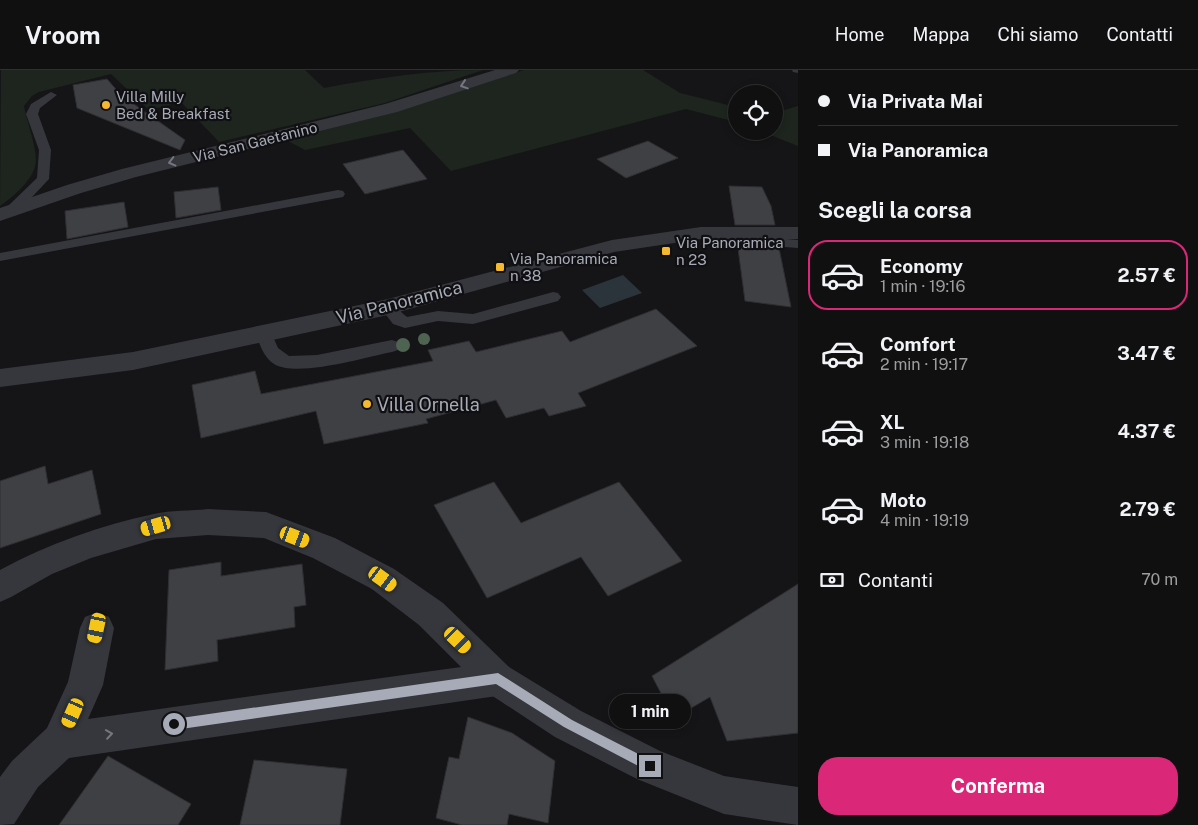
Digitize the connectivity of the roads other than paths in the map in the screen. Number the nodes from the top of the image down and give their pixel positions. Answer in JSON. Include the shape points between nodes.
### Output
{"nodes":[{"id":1,"x":511,"y":70,"type":"edge"},
{"id":2,"x":51,"y":94,"type":"dead end"},
{"id":3,"x":338,"y":194,"type":"dead end"},
{"id":4,"x":5,"y":213,"type":"edge"},
{"id":5,"x":752,"y":232,"type":"junction"},
{"id":6,"x":798,"y":233,"type":"edge"},
{"id":7,"x":798,"y":244,"type":"edge"},
{"id":8,"x":0,"y":257,"type":"edge"},
{"id":9,"x":553,"y":297,"type":"dead end"},
{"id":10,"x":388,"y":308,"type":"junction"},
{"id":11,"x":264,"y":334,"type":"junction"},
{"id":12,"x":392,"y":346,"type":"dead end"},
{"id":13,"x":0,"y":378,"type":"edge"},
{"id":14,"x":0,"y":587,"type":"edge"},
{"id":15,"x":97,"y":628,"type":"dead end"},
{"id":16,"x":498,"y":678,"type":"junction"},
{"id":17,"x":60,"y":741,"type":"junction"},
{"id":18,"x":798,"y":807,"type":"edge"},
{"id":19,"x":0,"y":810,"type":"edge"}],
"edges":[{"from":1,"to":4,"type":"street","name":"Via San Gaetanino","one_way":true,"via":[[391,108],[129,172]]},
{"from":2,"to":4,"type":"lane","via":[[35,106],[32,114],[45,150],[43,179]]},
{"from":3,"to":8,"type":"lane"},
{"from":5,"to":6,"type":"street","name":"Via Panoramica"},
{"from":5,"to":7,"type":"lane","via":[[772,242]]},
{"from":5,"to":10,"type":"street","name":"Via Panoramica","via":[[701,234],[612,246]]},
{"from":9,"to":10,"type":"lane","via":[[473,319],[438,316],[405,323]]},
{"from":10,"to":11,"type":"street","name":"Via Panoramica"},
{"from":11,"to":12,"type":"lane","via":[[269,347],[280,360],[297,364]]},
{"from":11,"to":13,"type":"street","name":"Via Panoramica","via":[[133,361]]},
{"from":14,"to":16,"type":"street","via":[[50,560],[156,526],[208,522],[266,525],[324,548],[383,579],[431,614]]},
{"from":15,"to":17,"type":"street","via":[[85,685]]},
{"from":17,"to":16,"type":"street","one_way":true},
{"from":16,"to":18,"type":"street","via":[[568,724],[650,766],[724,795]]},
{"from":17,"to":19,"type":"street","via":[[25,774]]}]}
